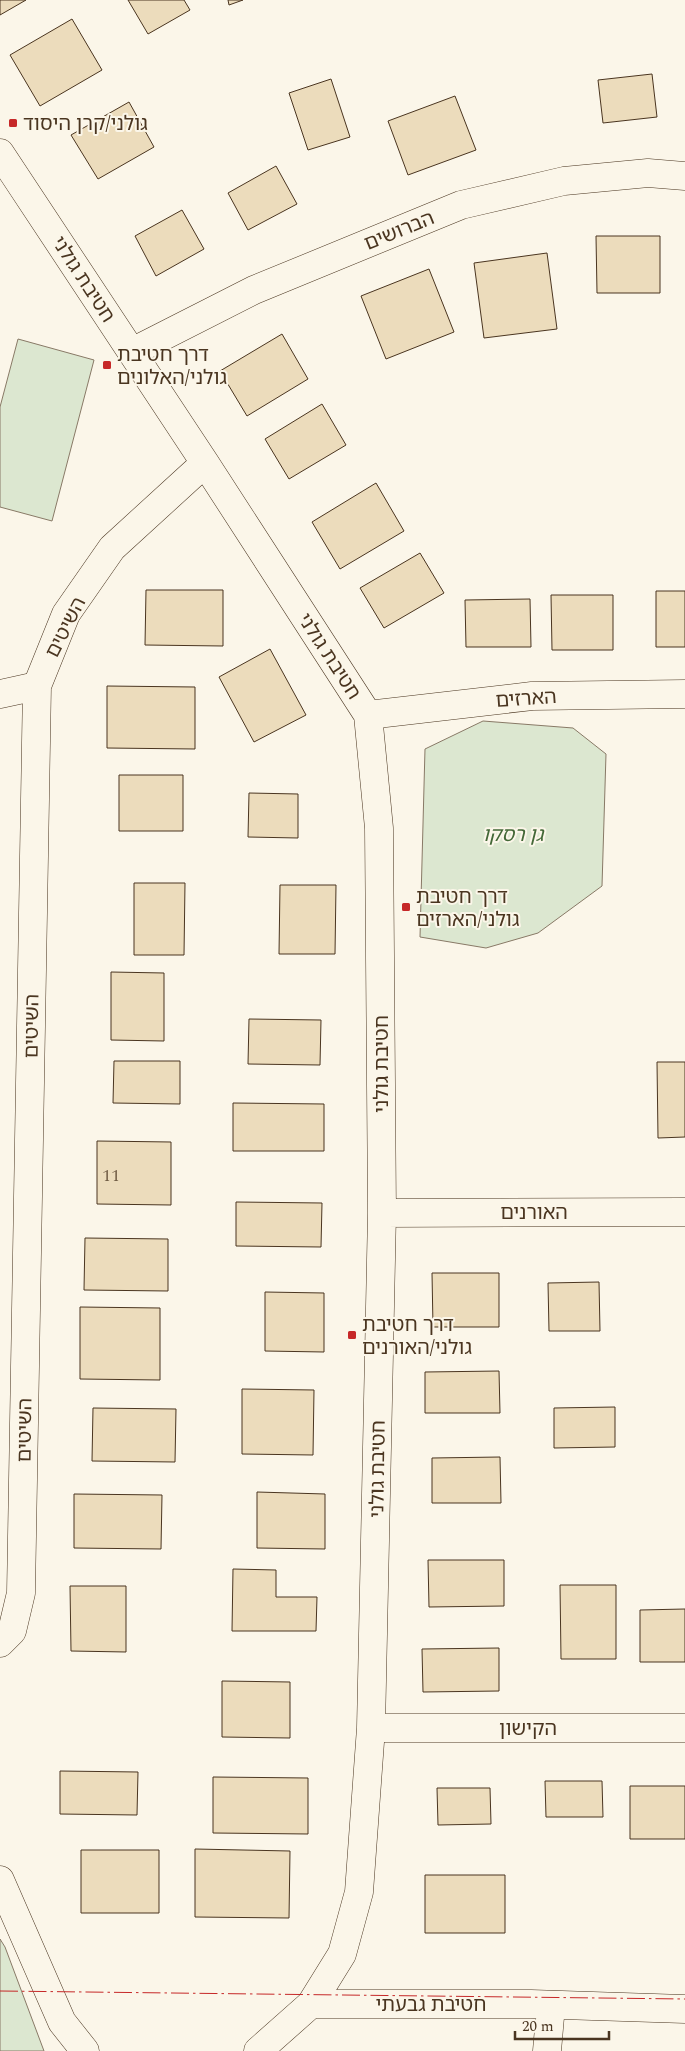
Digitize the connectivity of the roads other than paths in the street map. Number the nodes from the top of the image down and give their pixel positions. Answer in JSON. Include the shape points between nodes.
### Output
{"nodes":[{"id":1,"x":0,"y":153,"type":"edge"},
{"id":2,"x":685,"y":176,"type":"edge"},
{"id":3,"x":132,"y":352,"type":"junction"},
{"id":4,"x":205,"y":463,"type":"junction"},
{"id":5,"x":37,"y":686,"type":"junction"},
{"id":6,"x":0,"y":694,"type":"edge"},
{"id":7,"x":685,"y":694,"type":"edge"},
{"id":8,"x":368,"y":715,"type":"junction"},
{"id":9,"x":685,"y":1212,"type":"edge"},
{"id":10,"x":382,"y":1213,"type":"junction"},
{"id":11,"x":0,"y":1644,"type":"edge"},
{"id":12,"x":371,"y":1728,"type":"junction"},
{"id":13,"x":685,"y":1728,"type":"edge"},
{"id":14,"x":0,"y":1880,"type":"edge"},
{"id":15,"x":310,"y":2004,"type":"junction"},
{"id":16,"x":551,"y":2005,"type":"junction"},
{"id":17,"x":685,"y":2009,"type":"edge"},
{"id":18,"x":85,"y":2051,"type":"edge"},
{"id":19,"x":258,"y":2051,"type":"edge"},
{"id":20,"x":547,"y":2051,"type":"edge"}],
"edges":[{"from":1,"to":3,"type":"street","name":"חטיבת גולני"},
{"from":2,"to":3,"type":"street","name":"הברושים","via":[[648,173],[564,182],[461,205],[254,290]]},
{"from":3,"to":4,"type":"street","name":"חטיבת גולני"},
{"from":4,"to":5,"type":"street","name":"השיטים","via":[[112,548],[66,614]]},
{"from":4,"to":8,"type":"street","name":"חטיבת גולני"},
{"from":5,"to":6,"type":"street"},
{"from":5,"to":11,"type":"street","name":"השיטים","via":[[21,1592],[12,1631]]},
{"from":7,"to":8,"type":"street","name":"הארזים","via":[[532,696]]},
{"from":8,"to":10,"type":"street","name":"חטיבת גולני","via":[[379,828]]},
{"from":9,"to":10,"type":"street","name":"האורנים"},
{"from":10,"to":12,"type":"street","name":"חטיבת גולני"},
{"from":12,"to":13,"type":"street","name":"הקישון"},
{"from":12,"to":15,"type":"street","name":"חטיבת גולני","via":[[359,1892],[342,1954]]},
{"from":14,"to":18,"type":"street","via":[[62,2022]]},
{"from":15,"to":16,"type":"street","name":"חטיבת גבעתי"},
{"from":15,"to":19,"type":"street","name":"חטיבת גולני"},
{"from":16,"to":17,"type":"street","name":"חטיבת גבעתי"},
{"from":16,"to":20,"type":"street"}]}
